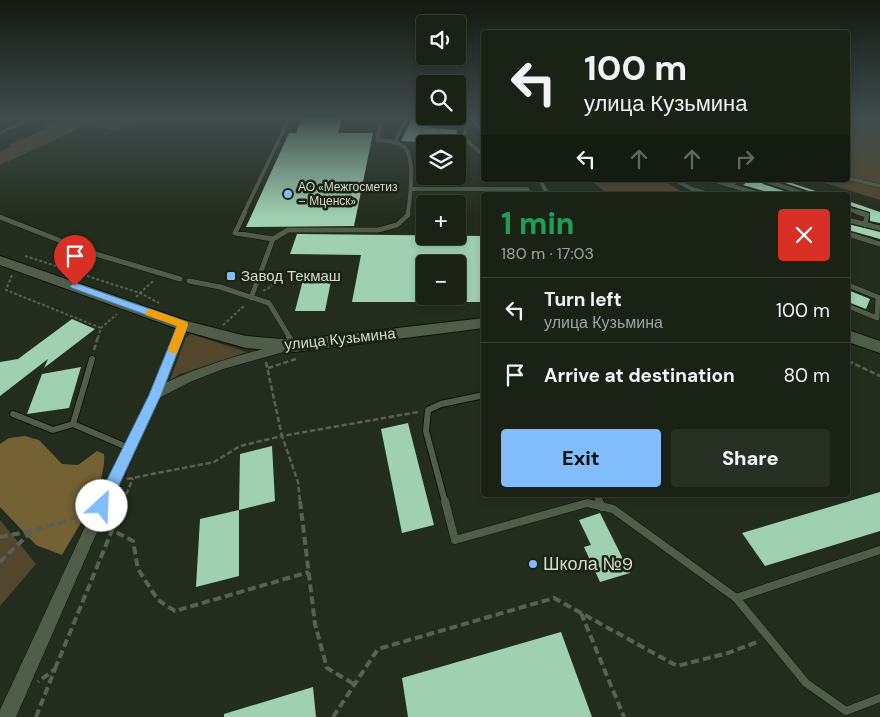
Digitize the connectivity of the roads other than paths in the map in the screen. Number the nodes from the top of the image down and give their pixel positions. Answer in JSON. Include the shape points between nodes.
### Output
{"nodes":[{"id":1,"x":274,"y":150,"type":"edge"},
{"id":2,"x":406,"y":150,"type":"edge"},
{"id":3,"x":850,"y":178,"type":"edge"},
{"id":4,"x":679,"y":182,"type":"edge"},
{"id":5,"x":719,"y":182,"type":"edge"},
{"id":6,"x":735,"y":182,"type":"edge"},
{"id":7,"x":770,"y":182,"type":"edge"},
{"id":8,"x":730,"y":185,"type":"junction"},
{"id":9,"x":880,"y":186,"type":"edge"},
{"id":10,"x":411,"y":189,"type":"junction"},
{"id":11,"x":528,"y":192,"type":"edge"},
{"id":12,"x":702,"y":192,"type":"edge"},
{"id":13,"x":753,"y":192,"type":"edge"},
{"id":14,"x":799,"y":192,"type":"edge"},
{"id":15,"x":850,"y":210,"type":"edge"},
{"id":16,"x":0,"y":217,"type":"edge"},
{"id":17,"x":850,"y":221,"type":"edge"},
{"id":18,"x":865,"y":225,"type":"junction"},
{"id":19,"x":880,"y":228,"type":"edge"},
{"id":20,"x":850,"y":235,"type":"edge"},
{"id":21,"x":273,"y":239,"type":"junction"},
{"id":22,"x":880,"y":244,"type":"edge"},
{"id":23,"x":0,"y":260,"type":"edge"},
{"id":24,"x":180,"y":279,"type":"dead end"},
{"id":25,"x":189,"y":281,"type":"dead end"},
{"id":26,"x":850,"y":286,"type":"edge"},
{"id":27,"x":251,"y":298,"type":"junction"},
{"id":28,"x":879,"y":298,"type":"edge"},
{"id":29,"x":850,"y":307,"type":"edge"},
{"id":30,"x":878,"y":320,"type":"edge"},
{"id":31,"x":481,"y":324,"type":"edge"},
{"id":32,"x":183,"y":325,"type":"junction"},
{"id":33,"x":850,"y":337,"type":"edge"},
{"id":34,"x":294,"y":346,"type":"junction"},
{"id":35,"x":880,"y":347,"type":"edge"},
{"id":36,"x":92,"y":359,"type":"dead end"},
{"id":37,"x":155,"y":395,"type":"junction"},
{"id":38,"x":481,"y":396,"type":"edge"},
{"id":39,"x":13,"y":414,"type":"dead end"},
{"id":40,"x":73,"y":424,"type":"junction"},
{"id":41,"x":128,"y":448,"type":"junction"},
{"id":42,"x":597,"y":497,"type":"edge"},
{"id":43,"x":602,"y":506,"type":"junction"},
{"id":44,"x":880,"y":550,"type":"edge"},
{"id":45,"x":736,"y":598,"type":"junction"},
{"id":46,"x":880,"y":698,"type":"edge"},
{"id":47,"x":7,"y":717,"type":"edge"}],
"edges":[{"from":1,"to":21,"type":"lane","via":[[235,233]]},
{"from":2,"to":10,"type":"lane","via":[[410,155]]},
{"from":3,"to":9,"type":"lane"},
{"from":4,"to":12,"type":"lane"},
{"from":5,"to":8,"type":"lane"},
{"from":6,"to":8,"type":"lane"},
{"from":7,"to":14,"type":"lane"},
{"from":8,"to":13,"type":"lane"},
{"from":10,"to":11,"type":"lane","via":[[526,189]]},
{"from":10,"to":21,"type":"lane","via":[[408,216],[397,225],[378,230],[288,230]]},
{"from":15,"to":18,"type":"lane","via":[[867,215]]},
{"from":16,"to":24,"type":"lane","via":[[131,267]]},
{"from":17,"to":18,"type":"lane"},
{"from":18,"to":19,"type":"lane"},
{"from":20,"to":22,"type":"lane"},
{"from":21,"to":27,"type":"lane"},
{"from":23,"to":32,"type":"main road","name":"улица Кузьмина","via":[[27,263]]},
{"from":25,"to":27,"type":"lane"},
{"from":26,"to":28,"type":"lane"},
{"from":27,"to":34,"type":"lane","via":[[269,303]]},
{"from":28,"to":30,"type":"lane"},
{"from":29,"to":30,"type":"lane"},
{"from":31,"to":34,"type":"main road","name":"улица Кузьмина"},
{"from":32,"to":34,"type":"main road","name":"улица Кузьмина","via":[[246,342]]},
{"from":32,"to":37,"type":"street"},
{"from":33,"to":35,"type":"main road"},
{"from":34,"to":37,"type":"street","via":[[200,372]]},
{"from":36,"to":40,"type":"lane"},
{"from":37,"to":41,"type":"street"},
{"from":38,"to":43,"type":"lane","via":[[428,410],[426,431],[455,540],[587,503]]},
{"from":39,"to":40,"type":"lane","via":[[53,430]]},
{"from":40,"to":41,"type":"lane"},
{"from":41,"to":47,"type":"street"},
{"from":42,"to":43,"type":"lane"},
{"from":43,"to":45,"type":"lane","via":[[612,509]]},
{"from":44,"to":45,"type":"lane"},
{"from":45,"to":46,"type":"lane","via":[[806,684],[846,711]]}]}
